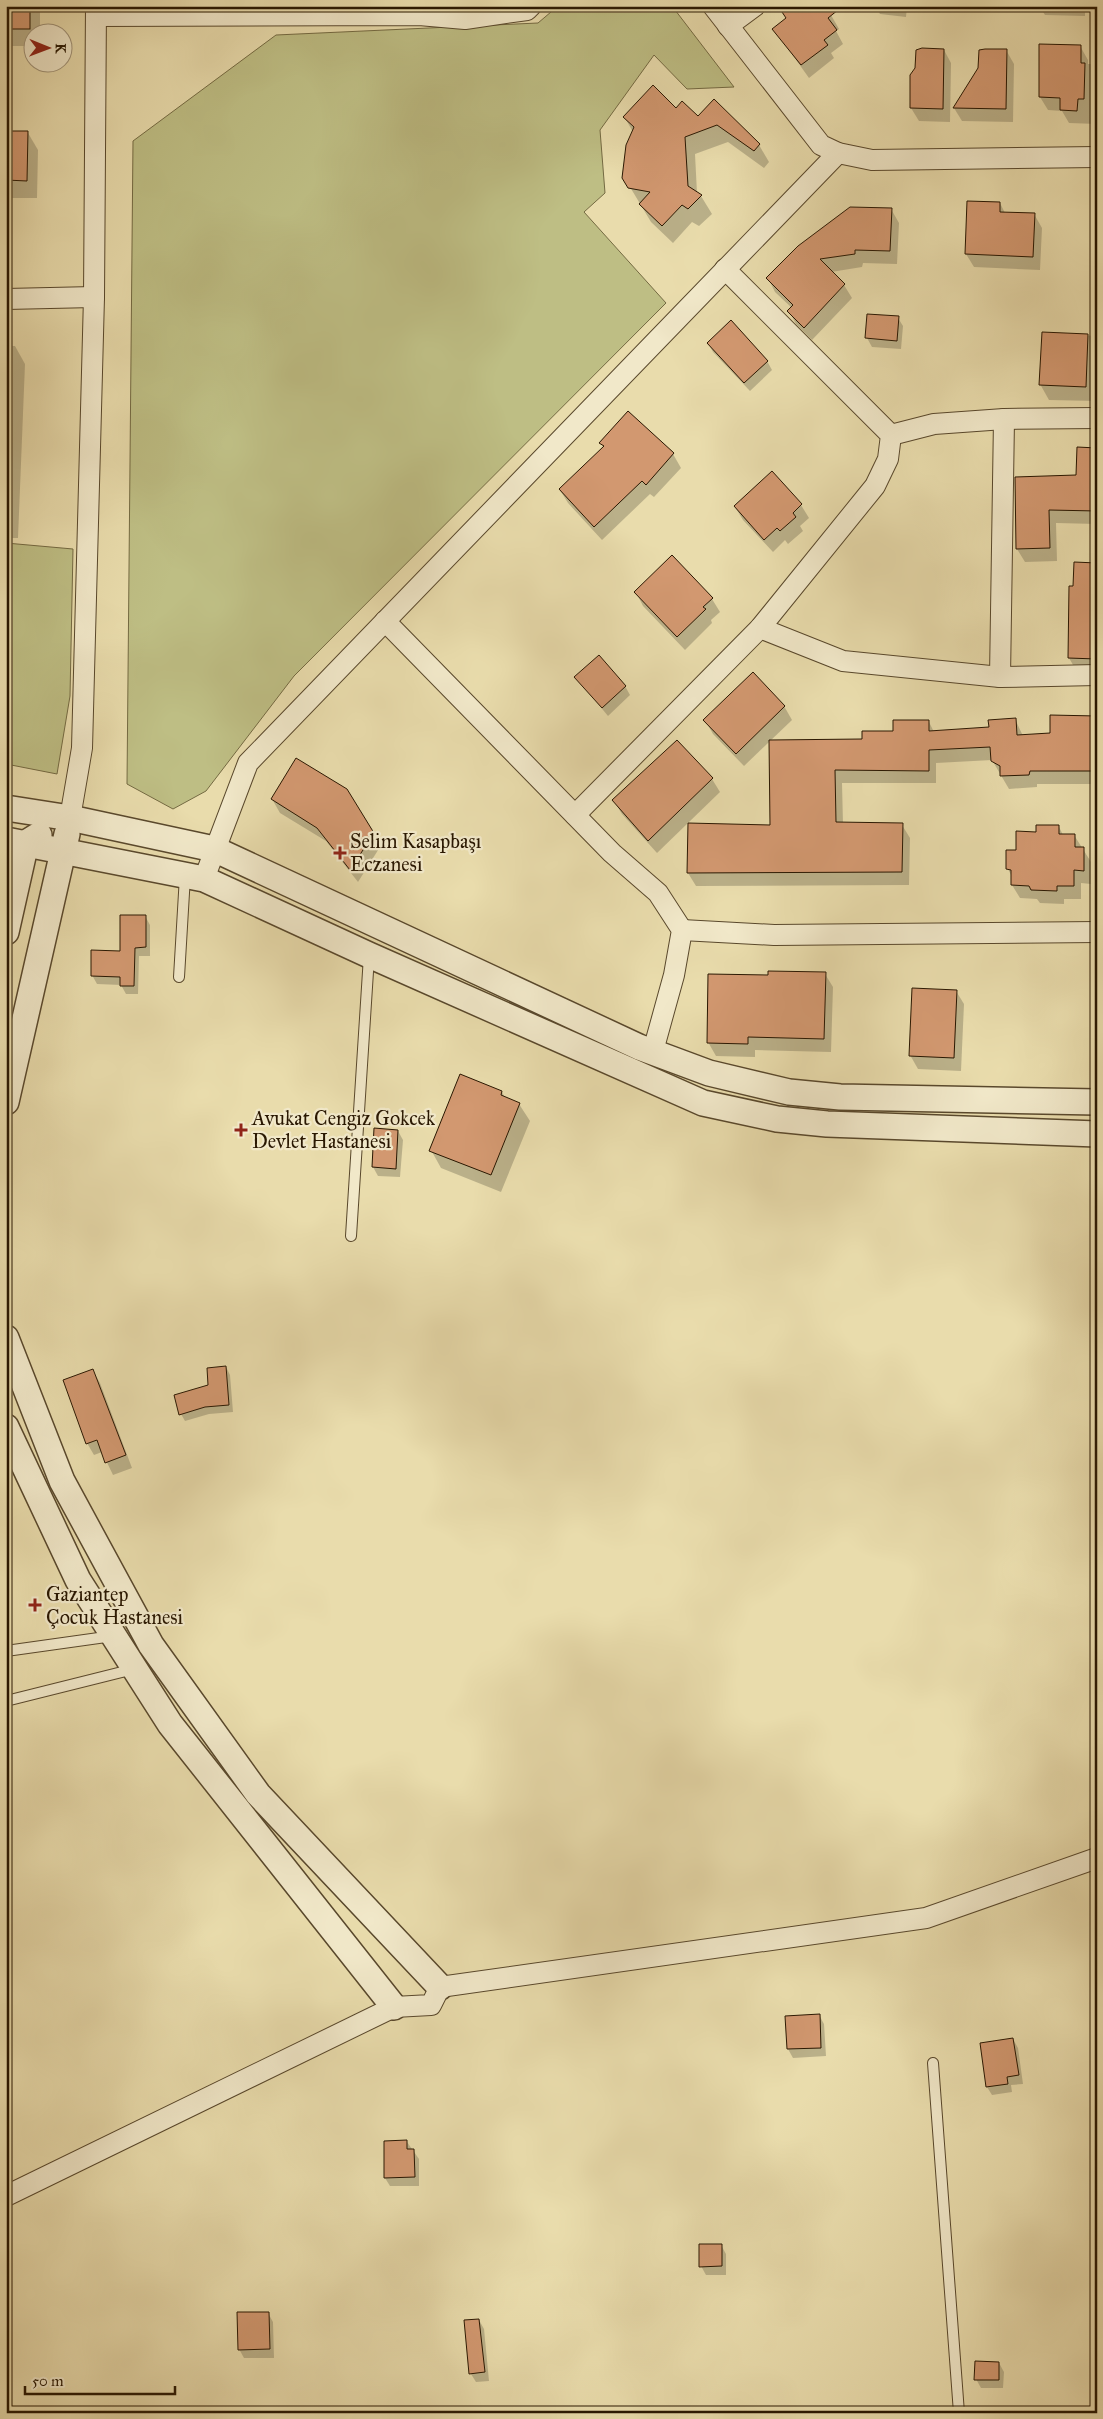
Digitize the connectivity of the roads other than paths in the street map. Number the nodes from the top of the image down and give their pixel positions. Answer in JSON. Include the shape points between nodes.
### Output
{"nodes":[{"id":1,"x":531,"y":6,"type":"edge"},
{"id":2,"x":713,"y":6,"type":"edge"},
{"id":3,"x":755,"y":6,"type":"edge"},
{"id":4,"x":96,"y":11,"type":"edge"},
{"id":5,"x":728,"y":26,"type":"junction"},
{"id":6,"x":838,"y":153,"type":"junction"},
{"id":7,"x":1097,"y":157,"type":"edge"},
{"id":8,"x":725,"y":269,"type":"junction"},
{"id":9,"x":94,"y":297,"type":"junction"},
{"id":10,"x":6,"y":299,"type":"edge"},
{"id":11,"x":1097,"y":418,"type":"edge"},
{"id":12,"x":1004,"y":419,"type":"junction"},
{"id":13,"x":891,"y":435,"type":"junction"},
{"id":14,"x":385,"y":622,"type":"junction"},
{"id":15,"x":760,"y":628,"type":"junction"},
{"id":16,"x":1097,"y":675,"type":"edge"},
{"id":17,"x":1000,"y":677,"type":"junction"},
{"id":18,"x":6,"y":808,"type":"edge"},
{"id":19,"x":575,"y":816,"type":"junction"},
{"id":20,"x":70,"y":818,"type":"junction"},
{"id":21,"x":16,"y":842,"type":"edge"},
{"id":22,"x":214,"y":849,"type":"junction"},
{"id":23,"x":65,"y":851,"type":"junction"},
{"id":24,"x":195,"y":877,"type":"junction"},
{"id":25,"x":682,"y":930,"type":"junction"},
{"id":26,"x":6,"y":932,"type":"edge"},
{"id":27,"x":1097,"y":932,"type":"edge"},
{"id":28,"x":369,"y":955,"type":"junction"},
{"id":29,"x":180,"y":977,"type":"dead end"},
{"id":30,"x":653,"y":1051,"type":"junction"},
{"id":31,"x":6,"y":1102,"type":"edge"},
{"id":32,"x":1097,"y":1102,"type":"edge"},
{"id":33,"x":1097,"y":1134,"type":"edge"},
{"id":34,"x":350,"y":1236,"type":"dead end"},
{"id":35,"x":6,"y":1338,"type":"edge"},
{"id":36,"x":6,"y":1427,"type":"edge"},
{"id":37,"x":114,"y":1636,"type":"junction"},
{"id":38,"x":6,"y":1650,"type":"edge"},
{"id":39,"x":134,"y":1669,"type":"junction"},
{"id":40,"x":6,"y":1701,"type":"edge"},
{"id":41,"x":1097,"y":1858,"type":"edge"},
{"id":42,"x":440,"y":1987,"type":"junction"},
{"id":43,"x":394,"y":2007,"type":"junction"},
{"id":44,"x":933,"y":2063,"type":"dead end"},
{"id":45,"x":6,"y":2196,"type":"edge"},
{"id":46,"x":959,"y":2413,"type":"edge"}],
"edges":[{"from":1,"to":4,"type":"street","via":[[527,10],[466,19],[419,15]]},
{"from":2,"to":5,"type":"street"},
{"from":3,"to":5,"type":"street"},
{"from":4,"to":9,"type":"street"},
{"from":5,"to":6,"type":"street","via":[[821,145]]},
{"from":6,"to":7,"type":"street","via":[[872,160]]},
{"from":6,"to":8,"type":"street"},
{"from":8,"to":13,"type":"street"},
{"from":8,"to":14,"type":"street"},
{"from":9,"to":10,"type":"street"},
{"from":9,"to":20,"type":"street","via":[[82,748]]},
{"from":11,"to":12,"type":"street"},
{"from":12,"to":13,"type":"street","via":[[934,424]]},
{"from":12,"to":17,"type":"street"},
{"from":13,"to":15,"type":"street","via":[[888,459],[874,486]]},
{"from":14,"to":19,"type":"street"},
{"from":14,"to":22,"type":"street","via":[[248,763]]},
{"from":15,"to":17,"type":"street","via":[[843,662]]},
{"from":15,"to":19,"type":"street"},
{"from":16,"to":17,"type":"street"},
{"from":18,"to":20,"type":"street"},
{"from":19,"to":25,"type":"street","via":[[658,892]]},
{"from":20,"to":21,"type":"street"},
{"from":20,"to":22,"type":"street"},
{"from":20,"to":23,"type":"street"},
{"from":21,"to":23,"type":"street"},
{"from":21,"to":26,"type":"street"},
{"from":22,"to":24,"type":"street"},
{"from":22,"to":30,"type":"street"},
{"from":23,"to":24,"type":"street"},
{"from":23,"to":31,"type":"street"},
{"from":24,"to":28,"type":"street"},
{"from":24,"to":29,"type":"lane"},
{"from":25,"to":27,"type":"street","via":[[774,935]]},
{"from":25,"to":30,"type":"street","via":[[674,975]]},
{"from":28,"to":33,"type":"street","via":[[703,1103],[739,1112],[827,1124]]},
{"from":28,"to":34,"type":"lane"},
{"from":30,"to":32,"type":"street","via":[[709,1073],[789,1092]]},
{"from":35,"to":42,"type":"street","via":[[62,1481],[152,1645],[258,1794]]},
{"from":36,"to":37,"type":"street","via":[[78,1580]]},
{"from":37,"to":38,"type":"lane"},
{"from":37,"to":39,"type":"street"},
{"from":39,"to":40,"type":"lane"},
{"from":39,"to":43,"type":"street","via":[[170,1724]]},
{"from":41,"to":42,"type":"street","via":[[926,1918]]},
{"from":42,"to":43,"type":"street","via":[[432,2006]]},
{"from":43,"to":45,"type":"street"},
{"from":44,"to":46,"type":"lane"}]}
